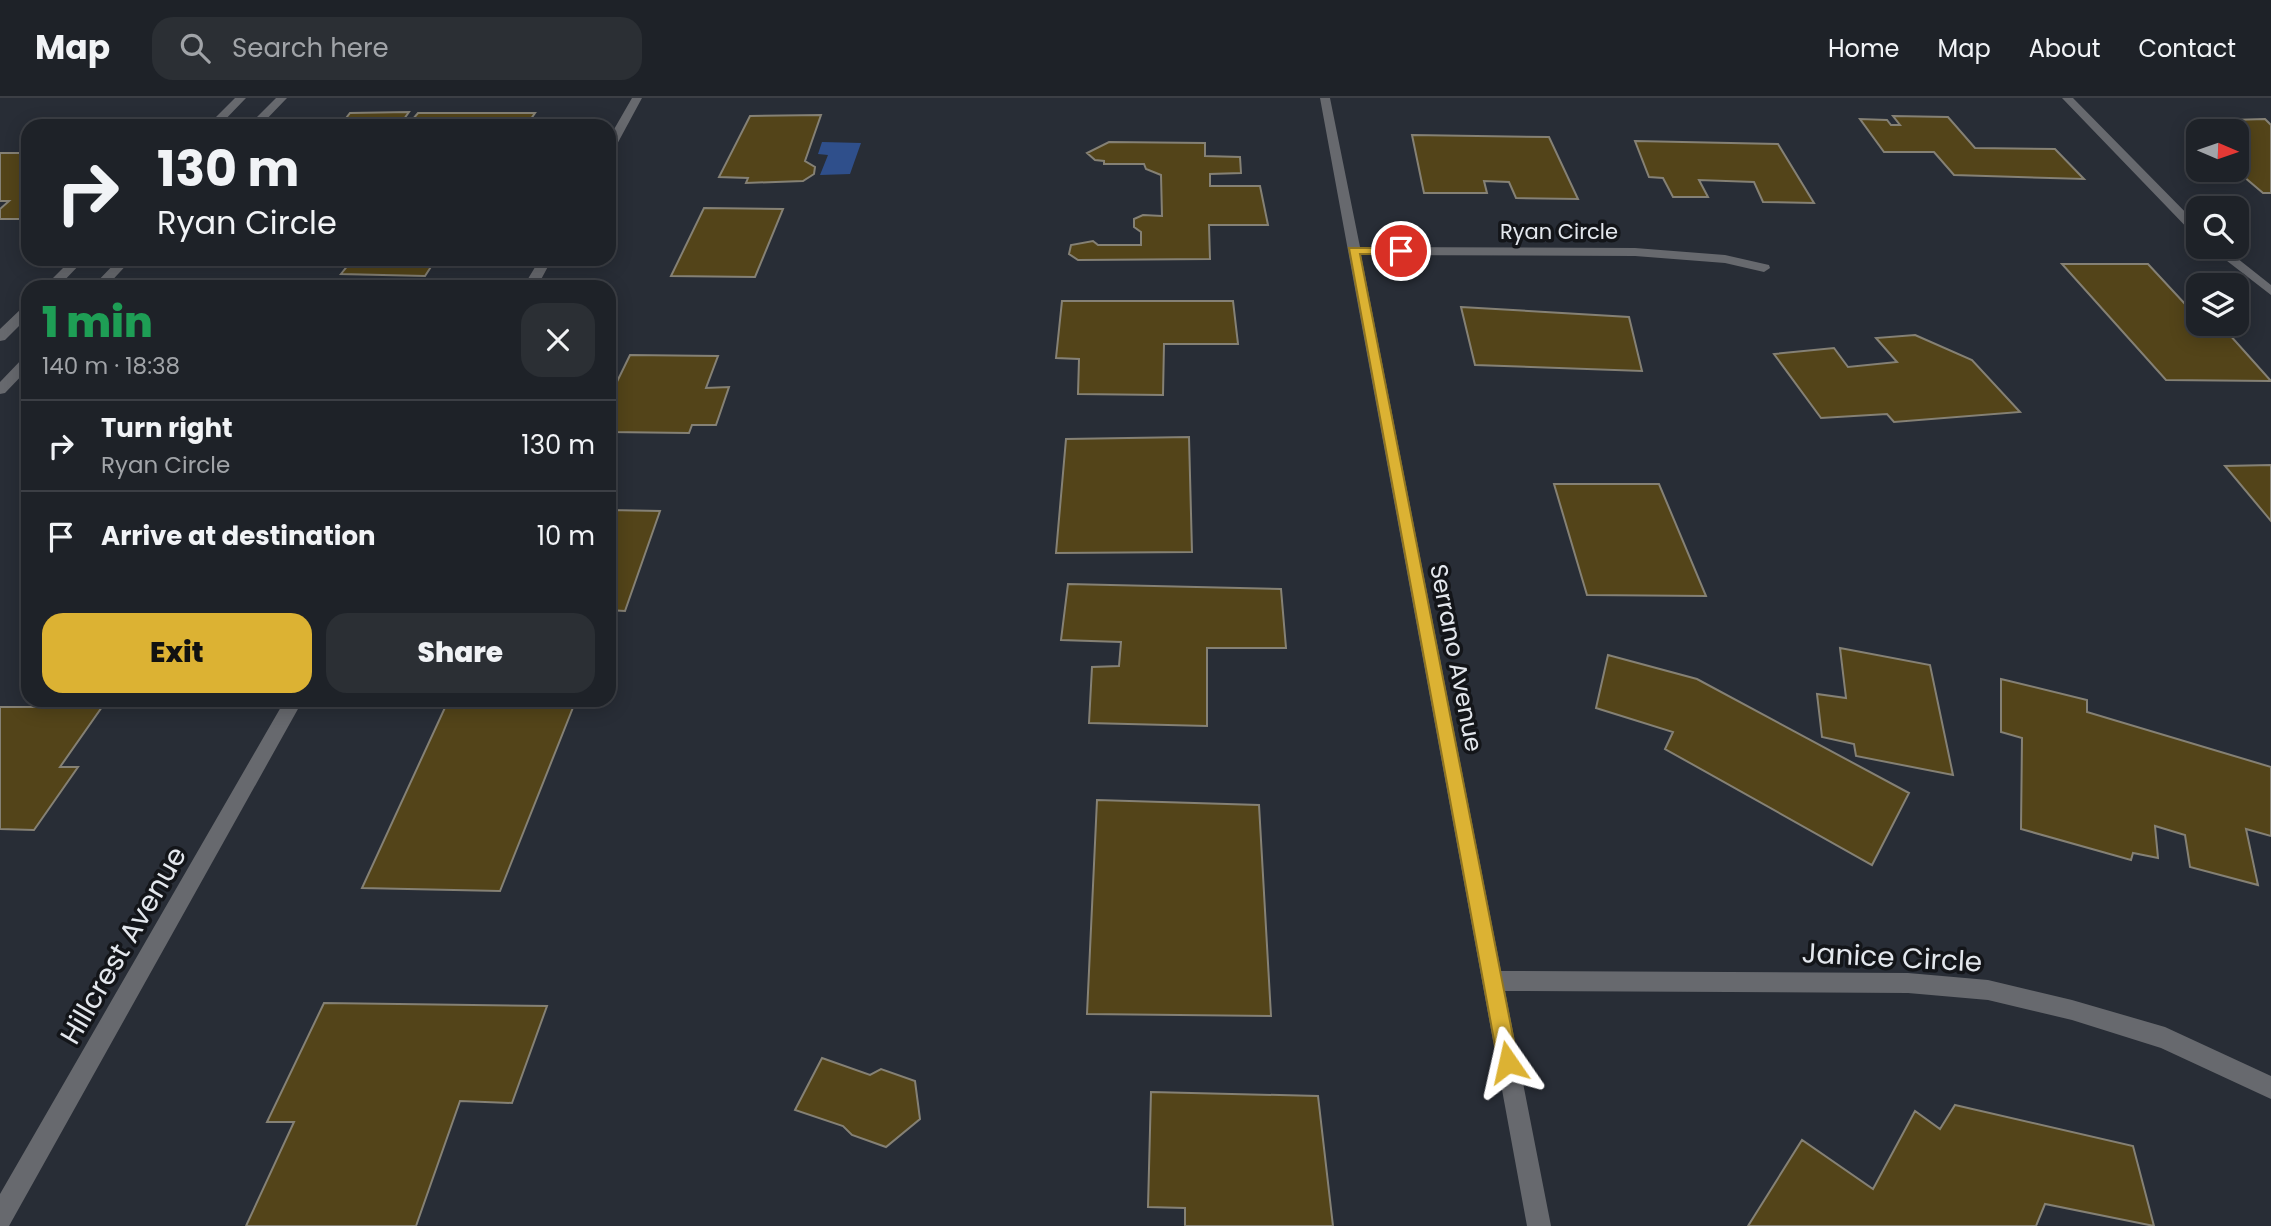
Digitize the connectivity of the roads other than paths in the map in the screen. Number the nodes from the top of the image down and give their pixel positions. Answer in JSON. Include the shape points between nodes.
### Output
{"nodes":[{"id":1,"x":242,"y":98,"type":"edge"},
{"id":2,"x":282,"y":98,"type":"edge"},
{"id":3,"x":638,"y":98,"type":"edge"},
{"id":4,"x":1325,"y":98,"type":"edge"},
{"id":5,"x":2067,"y":98,"type":"edge"},
{"id":6,"x":220,"y":119,"type":"edge"},
{"id":7,"x":261,"y":119,"type":"edge"},
{"id":8,"x":616,"y":136,"type":"edge"},
{"id":9,"x":2186,"y":220,"type":"edge"},
{"id":10,"x":1353,"y":251,"type":"junction"},
{"id":11,"x":2231,"y":259,"type":"edge"},
{"id":12,"x":72,"y":266,"type":"edge"},
{"id":13,"x":119,"y":266,"type":"edge"},
{"id":14,"x":1764,"y":268,"type":"dead end"},
{"id":15,"x":58,"y":280,"type":"edge"},
{"id":16,"x":106,"y":280,"type":"edge"},
{"id":17,"x":2271,"y":290,"type":"edge"},
{"id":18,"x":21,"y":317,"type":"edge"},
{"id":19,"x":0,"y":337,"type":"edge"},
{"id":20,"x":21,"y":368,"type":"edge"},
{"id":21,"x":0,"y":390,"type":"edge"},
{"id":22,"x":291,"y":707,"type":"edge"},
{"id":23,"x":1492,"y":981,"type":"junction"},
{"id":24,"x":2271,"y":1088,"type":"edge"},
{"id":25,"x":0,"y":1217,"type":"edge"},
{"id":26,"x":1539,"y":1226,"type":"edge"}],
"edges":[{"from":1,"to":6,"type":"street"},
{"from":2,"to":7,"type":"street"},
{"from":3,"to":8,"type":"street"},
{"from":4,"to":10,"type":"street","name":"Serrano Avenue"},
{"from":5,"to":9,"type":"street"},
{"from":10,"to":14,"type":"street","name":"Ryan Circle","via":[[1635,252],[1725,259]]},
{"from":10,"to":23,"type":"street","name":"Serrano Avenue"},
{"from":11,"to":17,"type":"street"},
{"from":12,"to":15,"type":"street"},
{"from":13,"to":16,"type":"street"},
{"from":18,"to":19,"type":"street"},
{"from":20,"to":21,"type":"street"},
{"from":22,"to":25,"type":"street","name":"Hillcrest Avenue"},
{"from":23,"to":24,"type":"street","name":"Janice Circle","via":[[1908,982],[1988,990],[2165,1038]]},
{"from":23,"to":26,"type":"street","name":"Serrano Avenue"}]}
